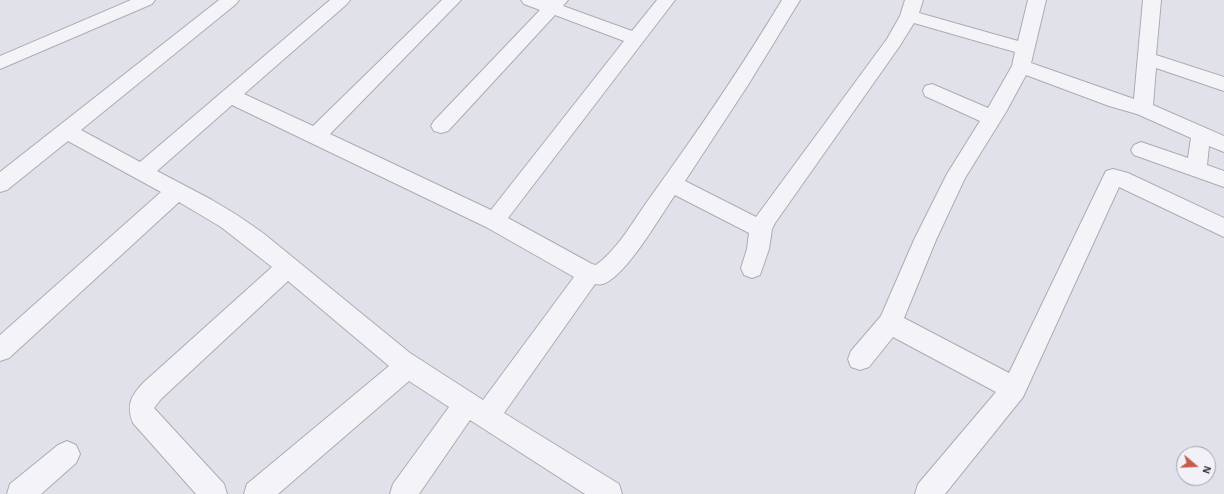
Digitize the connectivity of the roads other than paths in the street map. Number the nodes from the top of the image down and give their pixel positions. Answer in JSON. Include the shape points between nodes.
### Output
{"nodes":[{"id":1,"x":146,"y":0,"type":"edge"},
{"id":2,"x":230,"y":0,"type":"edge"},
{"id":3,"x":341,"y":0,"type":"edge"},
{"id":4,"x":452,"y":0,"type":"edge"},
{"id":5,"x":530,"y":0,"type":"edge"},
{"id":6,"x":666,"y":0,"type":"edge"},
{"id":7,"x":792,"y":0,"type":"edge"},
{"id":8,"x":1037,"y":0,"type":"edge"},
{"id":9,"x":1152,"y":0,"type":"edge"},
{"id":10,"x":556,"y":4,"type":"edge"},
{"id":11,"x":911,"y":8,"type":"edge"},
{"id":12,"x":636,"y":39,"type":"junction"},
{"id":13,"x":1023,"y":57,"type":"junction"},
{"id":14,"x":1147,"y":59,"type":"junction"},
{"id":15,"x":0,"y":63,"type":"edge"},
{"id":16,"x":1224,"y":84,"type":"edge"},
{"id":17,"x":932,"y":90,"type":"dead end"},
{"id":18,"x":231,"y":96,"type":"junction"},
{"id":19,"x":1143,"y":109,"type":"junction"},
{"id":20,"x":992,"y":118,"type":"junction"},
{"id":21,"x":440,"y":126,"type":"dead end"},
{"id":22,"x":66,"y":131,"type":"junction"},
{"id":23,"x":1201,"y":134,"type":"junction"},
{"id":24,"x":315,"y":137,"type":"junction"},
{"id":25,"x":1224,"y":144,"type":"edge"},
{"id":26,"x":1141,"y":150,"type":"dead end"},
{"id":27,"x":1196,"y":170,"type":"junction"},
{"id":28,"x":142,"y":172,"type":"junction"},
{"id":29,"x":1224,"y":179,"type":"edge"},
{"id":30,"x":0,"y":184,"type":"edge"},
{"id":31,"x":672,"y":184,"type":"junction"},
{"id":32,"x":177,"y":191,"type":"junction"},
{"id":33,"x":494,"y":221,"type":"junction"},
{"id":34,"x":1224,"y":228,"type":"edge"},
{"id":35,"x":760,"y":229,"type":"junction"},
{"id":36,"x":287,"y":266,"type":"junction"},
{"id":37,"x":752,"y":268,"type":"dead end"},
{"id":38,"x":589,"y":274,"type":"junction"},
{"id":39,"x":890,"y":323,"type":"junction"},
{"id":40,"x":0,"y":350,"type":"edge"},
{"id":41,"x":860,"y":359,"type":"dead end"},
{"id":42,"x":408,"y":366,"type":"junction"},
{"id":43,"x":1014,"y":389,"type":"junction"},
{"id":44,"x":476,"y":410,"type":"junction"},
{"id":45,"x":67,"y":454,"type":"dead end"},
{"id":46,"x":582,"y":487,"type":"edge"},
{"id":47,"x":20,"y":494,"type":"edge"},
{"id":48,"x":214,"y":494,"type":"edge"},
{"id":49,"x":257,"y":494,"type":"edge"},
{"id":50,"x":403,"y":494,"type":"edge"},
{"id":51,"x":609,"y":494,"type":"edge"},
{"id":52,"x":928,"y":494,"type":"edge"}],
"edges":[{"from":1,"to":15,"type":"street"},
{"from":2,"to":22,"type":"street"},
{"from":3,"to":18,"type":"street"},
{"from":4,"to":24,"type":"street"},
{"from":5,"to":10,"type":"street"},
{"from":6,"to":12,"type":"street"},
{"from":7,"to":31,"type":"street"},
{"from":8,"to":13,"type":"street"},
{"from":9,"to":14,"type":"street"},
{"from":10,"to":12,"type":"street"},
{"from":10,"to":21,"type":"street"},
{"from":11,"to":13,"type":"street"},
{"from":11,"to":35,"type":"street","via":[[893,43]]},
{"from":12,"to":33,"type":"street"},
{"from":13,"to":19,"type":"street","via":[[1116,101]]},
{"from":13,"to":20,"type":"street"},
{"from":14,"to":16,"type":"street"},
{"from":14,"to":19,"type":"street"},
{"from":17,"to":20,"type":"street"},
{"from":18,"to":24,"type":"street"},
{"from":18,"to":28,"type":"street"},
{"from":19,"to":23,"type":"street"},
{"from":20,"to":39,"type":"street","via":[[954,180]]},
{"from":22,"to":28,"type":"street"},
{"from":22,"to":30,"type":"street"},
{"from":23,"to":25,"type":"street"},
{"from":23,"to":27,"type":"street"},
{"from":24,"to":33,"type":"street"},
{"from":26,"to":27,"type":"street"},
{"from":27,"to":29,"type":"street"},
{"from":28,"to":32,"type":"street"},
{"from":31,"to":35,"type":"street"},
{"from":31,"to":38,"type":"street","via":[[612,265],[600,275]]},
{"from":32,"to":36,"type":"street","via":[[229,220]]},
{"from":32,"to":40,"type":"street"},
{"from":33,"to":38,"type":"street"},
{"from":34,"to":43,"type":"street","via":[[1113,177]]},
{"from":35,"to":37,"type":"street","via":[[758,249]]},
{"from":36,"to":42,"type":"street"},
{"from":36,"to":48,"type":"street","via":[[152,391],[142,405],[142,414]]},
{"from":38,"to":44,"type":"street"},
{"from":39,"to":41,"type":"street"},
{"from":39,"to":43,"type":"street"},
{"from":42,"to":44,"type":"street"},
{"from":42,"to":49,"type":"street"},
{"from":43,"to":52,"type":"street"},
{"from":44,"to":46,"type":"street"},
{"from":44,"to":50,"type":"street"},
{"from":45,"to":47,"type":"street"},
{"from":46,"to":51,"type":"street"}]}
